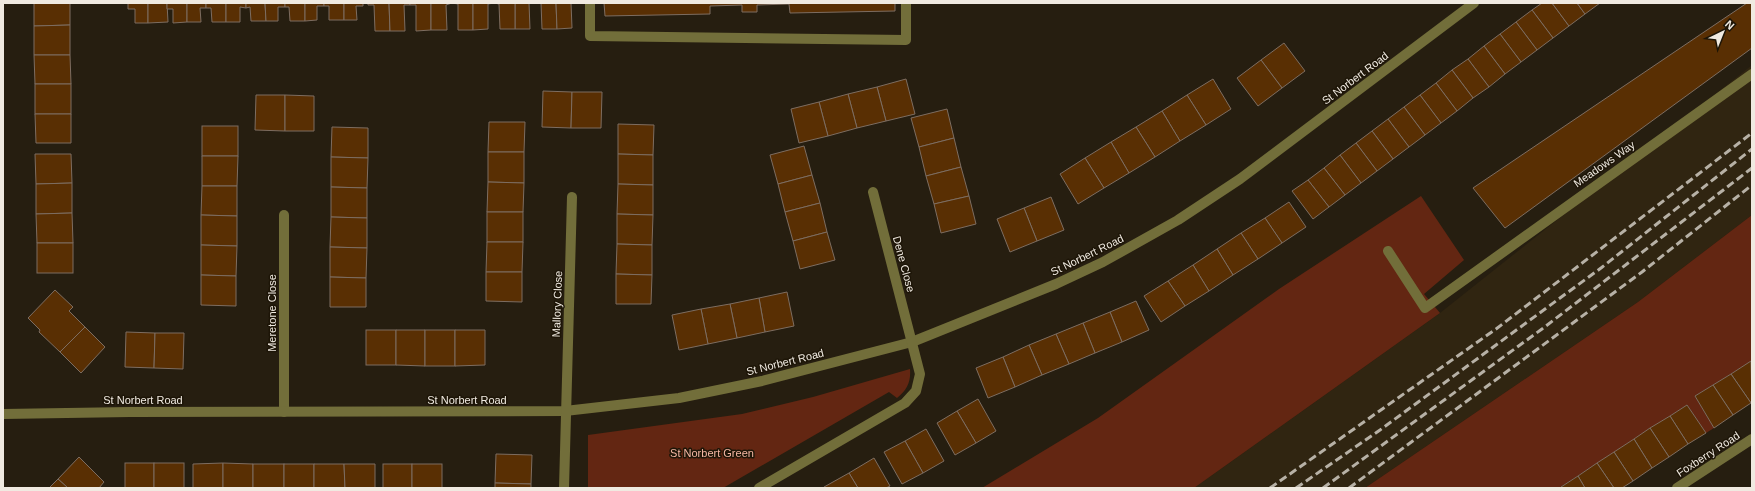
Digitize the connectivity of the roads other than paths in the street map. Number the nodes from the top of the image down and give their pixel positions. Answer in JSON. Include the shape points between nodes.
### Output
{"nodes":[{"id":1,"x":590,"y":3,"type":"edge"},
{"id":2,"x":906,"y":3,"type":"edge"},
{"id":3,"x":1474,"y":3,"type":"edge"},
{"id":4,"x":1752,"y":74,"type":"edge"},
{"id":5,"x":873,"y":192,"type":"dead end"},
{"id":6,"x":572,"y":197,"type":"dead end"},
{"id":7,"x":284,"y":215,"type":"dead end"},
{"id":8,"x":1388,"y":252,"type":"dead end"},
{"id":9,"x":912,"y":342,"type":"junction"},
{"id":10,"x":565,"y":411,"type":"junction"},
{"id":11,"x":284,"y":412,"type":"junction"},
{"id":12,"x":3,"y":414,"type":"edge"},
{"id":13,"x":1752,"y":439,"type":"edge"},
{"id":14,"x":564,"y":488,"type":"edge"},
{"id":15,"x":759,"y":488,"type":"edge"},
{"id":16,"x":1678,"y":488,"type":"edge"}],
"edges":[{"from":1,"to":2,"type":"street","via":[[590,36],[906,40]]},
{"from":3,"to":9,"type":"street","name":"St Norbert Road","via":[[1240,179],[1178,220],[1103,262],[1056,284]]},
{"from":4,"to":8,"type":"street","name":"Meadows Way","via":[[1425,308]]},
{"from":5,"to":9,"type":"street","name":"Dene Close"},
{"from":6,"to":10,"type":"street","name":"Mallory Close"},
{"from":7,"to":11,"type":"street","name":"Meretone Close"},
{"from":9,"to":10,"type":"street","name":"St Norbert Road","via":[[747,384],[679,398]]},
{"from":9,"to":15,"type":"street","via":[[920,374],[916,391],[905,403]]},
{"from":10,"to":11,"type":"street","name":"St Norbert Road"},
{"from":10,"to":14,"type":"street"},
{"from":11,"to":12,"type":"street","name":"St Norbert Road"},
{"from":13,"to":16,"type":"street","name":"Foxberry Road"}]}
